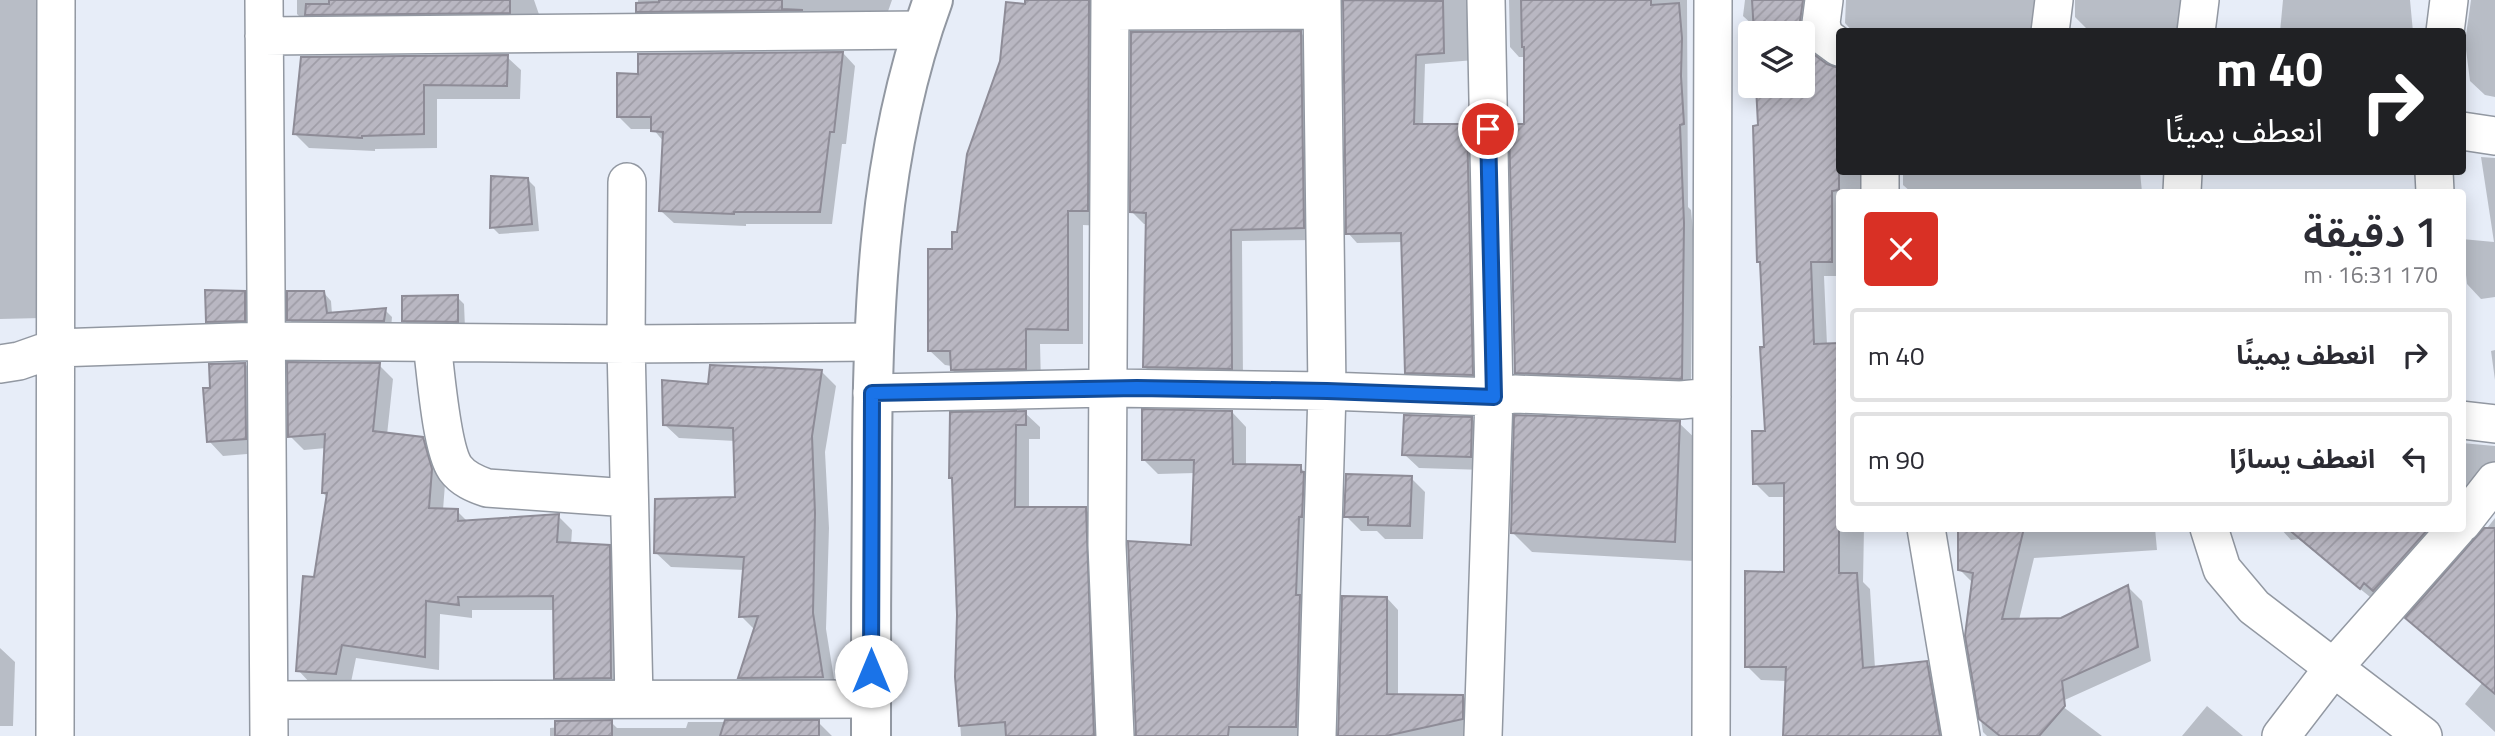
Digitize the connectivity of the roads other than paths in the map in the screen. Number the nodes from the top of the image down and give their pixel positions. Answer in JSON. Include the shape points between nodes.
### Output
{"nodes":[{"id":1,"x":57,"y":0,"type":"edge"},
{"id":2,"x":1486,"y":0,"type":"edge"},
{"id":3,"x":1713,"y":0,"type":"edge"},
{"id":4,"x":1824,"y":0,"type":"edge"},
{"id":5,"x":2054,"y":0,"type":"edge"},
{"id":6,"x":2200,"y":0,"type":"edge"},
{"id":7,"x":2449,"y":0,"type":"edge"},
{"id":8,"x":1111,"y":5,"type":"edge"},
{"id":9,"x":1322,"y":5,"type":"edge"},
{"id":10,"x":928,"y":15,"type":"edge"},
{"id":11,"x":264,"y":18,"type":"edge"},
{"id":12,"x":2050,"y":28,"type":"edge"},
{"id":13,"x":2196,"y":28,"type":"edge"},
{"id":14,"x":2446,"y":28,"type":"edge"},
{"id":15,"x":1836,"y":45,"type":"edge"},
{"id":16,"x":2466,"y":132,"type":"edge"},
{"id":17,"x":2495,"y":136,"type":"edge"},
{"id":18,"x":627,"y":182,"type":"dead end"},
{"id":19,"x":265,"y":341,"type":"junction"},
{"id":20,"x":873,"y":342,"type":"junction"},
{"id":21,"x":432,"y":344,"type":"junction"},
{"id":22,"x":626,"y":344,"type":"junction"},
{"id":23,"x":56,"y":348,"type":"junction"},
{"id":24,"x":0,"y":364,"type":"edge"},
{"id":25,"x":1110,"y":388,"type":"junction"},
{"id":26,"x":1327,"y":391,"type":"junction"},
{"id":27,"x":872,"y":393,"type":"junction"},
{"id":28,"x":1494,"y":397,"type":"junction"},
{"id":29,"x":1712,"y":397,"type":"junction"},
{"id":30,"x":2466,"y":420,"type":"edge"},
{"id":31,"x":2495,"y":424,"type":"edge"},
{"id":32,"x":2495,"y":481,"type":"edge"},
{"id":33,"x":629,"y":498,"type":"junction"},
{"id":34,"x":2466,"y":518,"type":"edge"},
{"id":35,"x":1927,"y":532,"type":"edge"},
{"id":36,"x":2209,"y":532,"type":"edge"},
{"id":37,"x":2453,"y":532,"type":"edge"},
{"id":38,"x":2334,"y":667,"type":"junction"},
{"id":39,"x":270,"y":699,"type":"junction"},
{"id":40,"x":634,"y":699,"type":"junction"},
{"id":41,"x":871,"y":718,"type":"edge"},
{"id":42,"x":55,"y":736,"type":"edge"},
{"id":43,"x":269,"y":736,"type":"edge"},
{"id":44,"x":1115,"y":736,"type":"edge"},
{"id":45,"x":1317,"y":736,"type":"edge"},
{"id":46,"x":1483,"y":736,"type":"edge"},
{"id":47,"x":1711,"y":736,"type":"edge"},
{"id":48,"x":1961,"y":736,"type":"edge"},
{"id":49,"x":2281,"y":736,"type":"edge"},
{"id":50,"x":2423,"y":736,"type":"edge"}],
"edges":[{"from":1,"to":23,"type":"street"},
{"from":2,"to":28,"type":"street"},
{"from":3,"to":29,"type":"street"},
{"from":4,"to":15,"type":"street","via":[[1824,36]]},
{"from":5,"to":12,"type":"street"},
{"from":6,"to":13,"type":"street"},
{"from":7,"to":14,"type":"street"},
{"from":8,"to":9,"type":"street"},
{"from":8,"to":25,"type":"street"},
{"from":9,"to":26,"type":"street"},
{"from":10,"to":11,"type":"street"},
{"from":10,"to":20,"type":"street","via":[[899,118],[882,225]]},
{"from":11,"to":19,"type":"street"},
{"from":16,"to":17,"type":"street"},
{"from":18,"to":22,"type":"street"},
{"from":19,"to":21,"type":"street"},
{"from":19,"to":23,"type":"street"},
{"from":19,"to":39,"type":"street"},
{"from":20,"to":22,"type":"street"},
{"from":20,"to":27,"type":"street"},
{"from":21,"to":22,"type":"street"},
{"from":21,"to":33,"type":"street","via":[[447,448],[456,468],[469,481],[487,488]]},
{"from":22,"to":33,"type":"street"},
{"from":23,"to":24,"type":"street"},
{"from":23,"to":42,"type":"street"},
{"from":25,"to":26,"type":"street"},
{"from":25,"to":27,"type":"street"},
{"from":25,"to":44,"type":"street","via":[[1107,545]]},
{"from":26,"to":28,"type":"street"},
{"from":26,"to":45,"type":"street"},
{"from":27,"to":41,"type":"street"},
{"from":28,"to":29,"type":"street"},
{"from":28,"to":46,"type":"street"},
{"from":29,"to":47,"type":"street"},
{"from":30,"to":31,"type":"street"},
{"from":32,"to":34,"type":"street"},
{"from":33,"to":40,"type":"street"},
{"from":35,"to":48,"type":"street"},
{"from":36,"to":38,"type":"street","via":[[2222,569],[2254,607]]},
{"from":37,"to":38,"type":"street"},
{"from":38,"to":49,"type":"street"},
{"from":38,"to":50,"type":"street"},
{"from":39,"to":40,"type":"street"},
{"from":39,"to":43,"type":"street"},
{"from":40,"to":41,"type":"street"}]}
